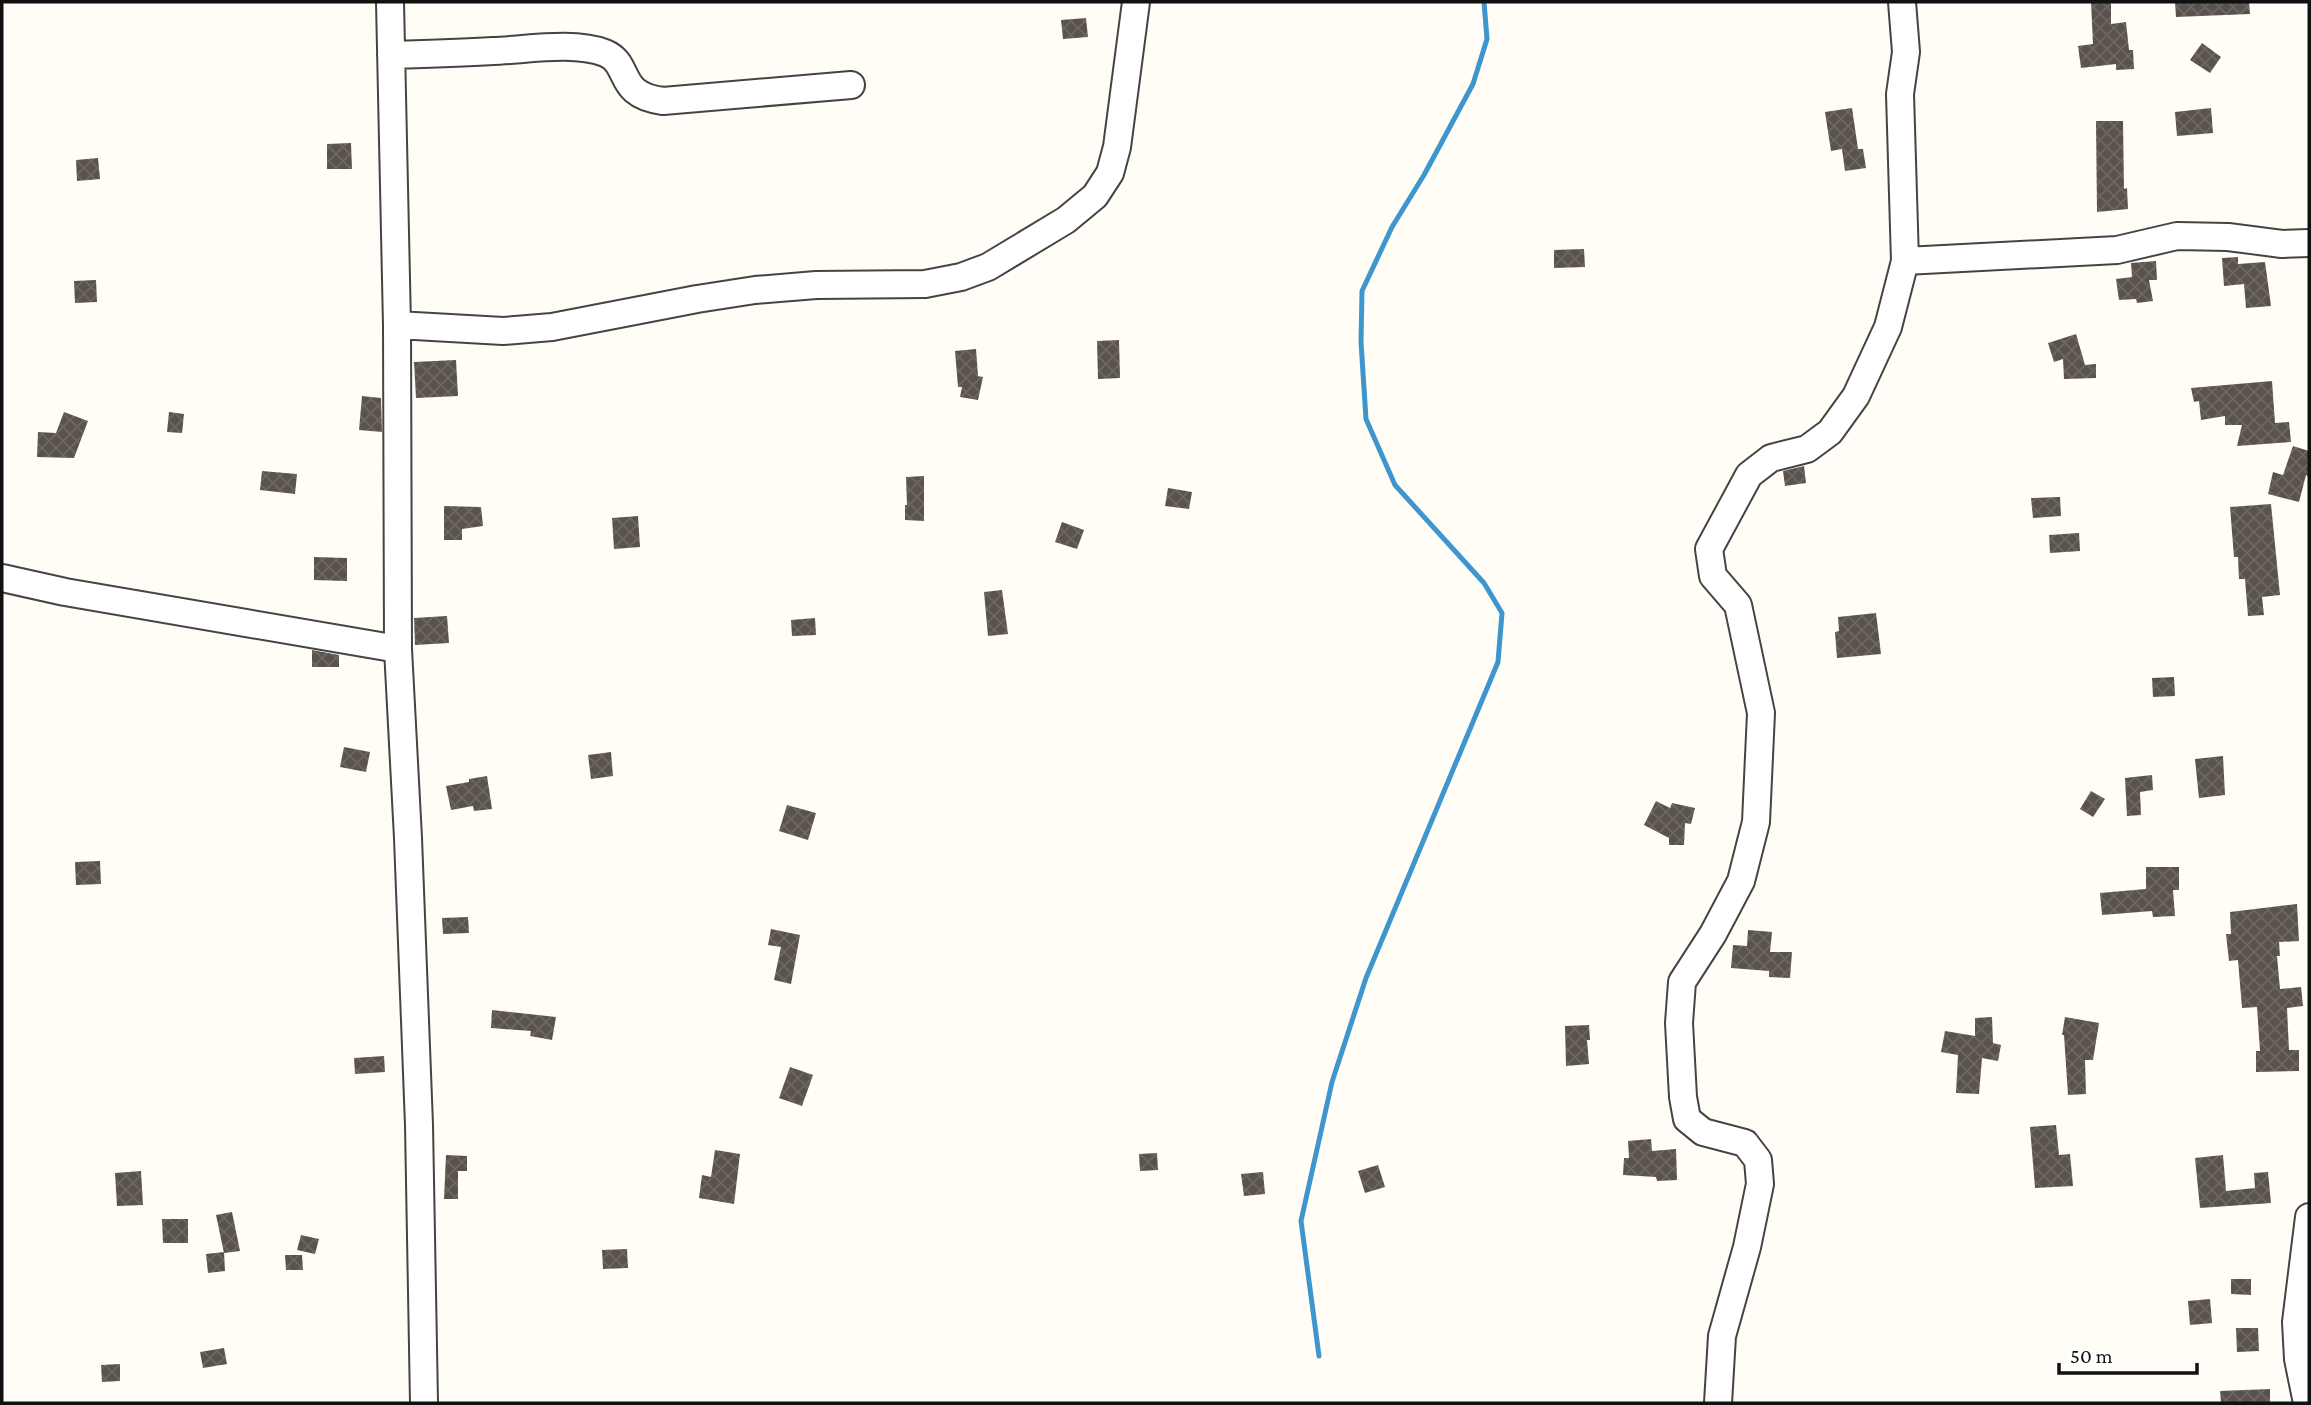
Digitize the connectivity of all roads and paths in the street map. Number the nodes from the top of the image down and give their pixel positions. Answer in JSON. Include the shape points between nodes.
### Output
{"nodes":[{"id":1,"x":390,"y":2,"type":"edge"},
{"id":2,"x":1136,"y":2,"type":"edge"},
{"id":3,"x":1902,"y":2,"type":"edge"},
{"id":4,"x":391,"y":55,"type":"junction"},
{"id":5,"x":851,"y":85,"type":"dead end"},
{"id":6,"x":2309,"y":243,"type":"edge"},
{"id":7,"x":1905,"y":261,"type":"junction"},
{"id":8,"x":397,"y":326,"type":"junction"},
{"id":9,"x":2,"y":578,"type":"edge"},
{"id":10,"x":398,"y":649,"type":"junction"},
{"id":11,"x":2309,"y":1217,"type":"edge"},
{"id":12,"x":424,"y":1403,"type":"edge"},
{"id":13,"x":1718,"y":1403,"type":"edge"},
{"id":14,"x":2307,"y":1403,"type":"edge"}],
"edges":[{"from":1,"to":4,"type":"street"},
{"from":2,"to":8,"type":"street","via":[[1110,173],[1095,196],[1066,220],[988,267],[925,284],[816,285],[744,292],[552,327],[503,331]]},
{"from":3,"to":7,"type":"street"},
{"from":4,"to":5,"type":"street","via":[[592,50],[611,57],[640,96],[663,101]]},
{"from":4,"to":8,"type":"street"},
{"from":6,"to":7,"type":"street","via":[[2177,236],[2116,250]]},
{"from":7,"to":13,"type":"street","via":[[1888,327],[1856,396],[1830,432],[1807,449],[1771,458],[1749,475],[1709,549],[1713,576],[1738,605],[1761,713],[1756,822],[1741,881],[1682,982],[1679,1023],[1687,1119],[1703,1132],[1745,1143],[1758,1160],[1760,1184],[1722,1336]]},
{"from":8,"to":10,"type":"street"},
{"from":9,"to":10,"type":"street"},
{"from":10,"to":12,"type":"street","via":[[419,1125]]},
{"from":11,"to":14,"type":"street","via":[[2296,1322]]}]}
